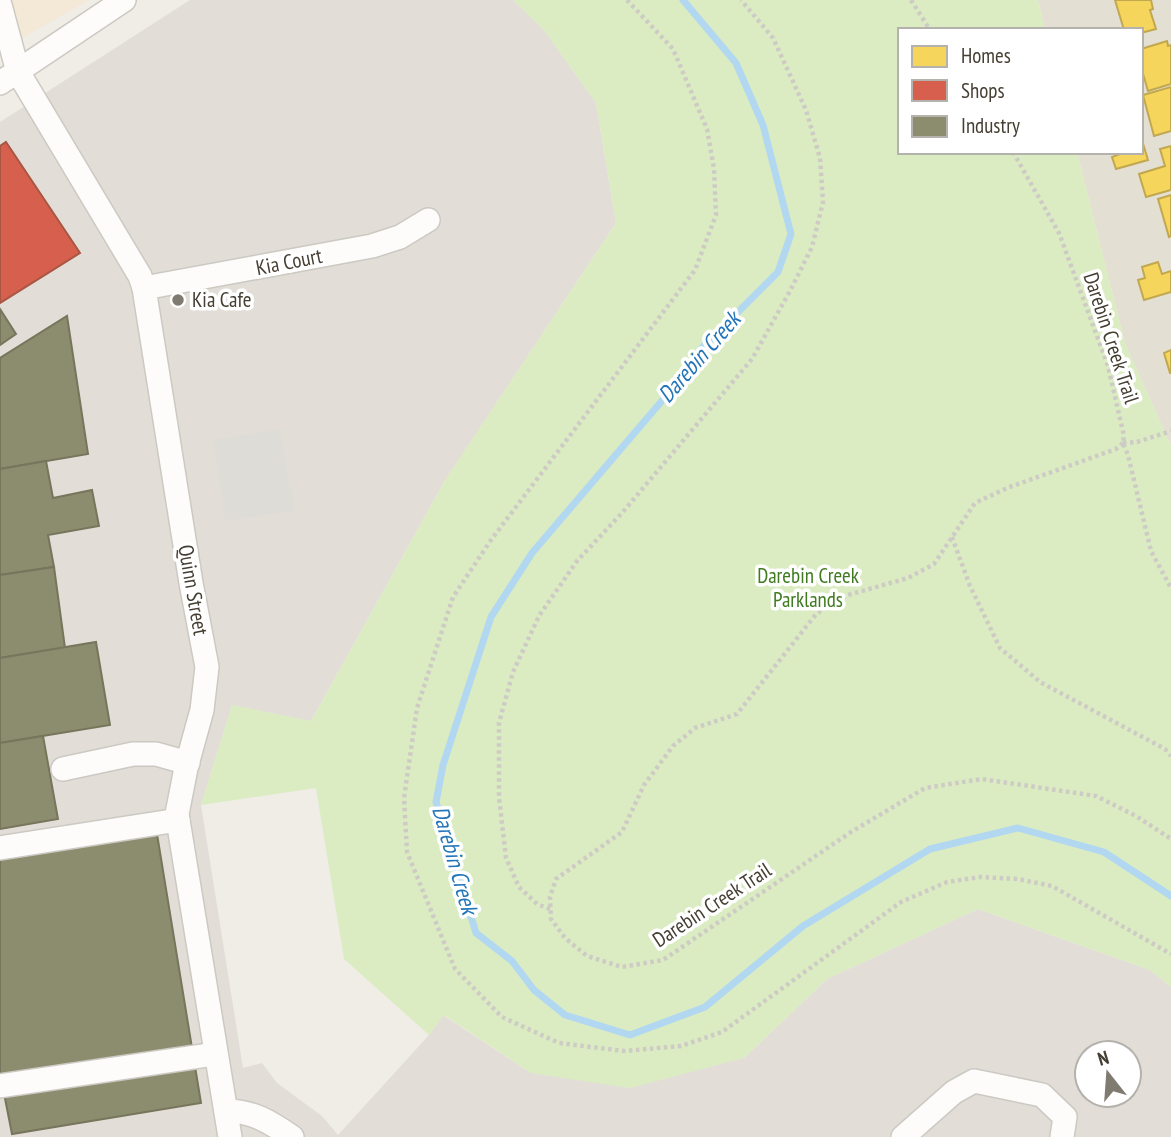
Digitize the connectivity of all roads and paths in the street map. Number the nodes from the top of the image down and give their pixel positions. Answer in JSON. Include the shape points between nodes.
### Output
{"nodes":[{"id":1,"x":124,"y":0,"type":"edge"},
{"id":2,"x":627,"y":0,"type":"edge"},
{"id":3,"x":741,"y":0,"type":"edge"},
{"id":4,"x":911,"y":0,"type":"edge"},
{"id":5,"x":0,"y":5,"type":"edge"},
{"id":6,"x":929,"y":28,"type":"edge"},
{"id":7,"x":9,"y":78,"type":"edge"},
{"id":8,"x":1014,"y":154,"type":"edge"},
{"id":9,"x":428,"y":220,"type":"dead end"},
{"id":10,"x":144,"y":288,"type":"junction"},
{"id":11,"x":1171,"y":431,"type":"edge"},
{"id":12,"x":1123,"y":443,"type":"junction"},
{"id":13,"x":952,"y":537,"type":"junction"},
{"id":14,"x":1171,"y":588,"type":"edge"},
{"id":15,"x":1171,"y":756,"type":"edge"},
{"id":16,"x":188,"y":763,"type":"junction"},
{"id":17,"x":63,"y":769,"type":"dead end"},
{"id":18,"x":178,"y":820,"type":"junction"},
{"id":19,"x":1171,"y":839,"type":"edge"},
{"id":20,"x":0,"y":848,"type":"edge"},
{"id":21,"x":551,"y":909,"type":"junction"},
{"id":22,"x":1171,"y":954,"type":"edge"},
{"id":23,"x":215,"y":1054,"type":"junction"},
{"id":24,"x":0,"y":1086,"type":"edge"},
{"id":25,"x":226,"y":1111,"type":"junction"},
{"id":26,"x":230,"y":1137,"type":"edge"},
{"id":27,"x":292,"y":1137,"type":"edge"},
{"id":28,"x":903,"y":1137,"type":"edge"},
{"id":29,"x":1062,"y":1137,"type":"edge"}],
"edges":[{"from":1,"to":7,"type":"street"},
{"from":2,"to":22,"type":"path","via":[[673,49],[707,129],[716,215],[695,270],[453,597],[416,708],[404,798],[407,852],[455,969],[502,1017],[559,1043],[624,1051],[681,1046],[722,1032],[901,902],[947,882],[980,877],[1052,886]]},
{"from":3,"to":21,"type":"path","via":[[774,38],[806,110],[820,158],[823,202],[812,247],[752,359],[577,561],[539,616],[513,672],[499,723],[499,797],[506,858],[519,887],[537,904]]},
{"from":4,"to":6,"type":"path"},
{"from":5,"to":7,"type":"street","name":"Quinn Street"},
{"from":7,"to":10,"type":"street","name":"Quinn Street"},
{"from":8,"to":12,"type":"path","name":"Darebin Creek Trail","via":[[1059,233],[1108,366]]},
{"from":9,"to":10,"type":"street","name":"Kia Court","via":[[400,237],[372,246]]},
{"from":10,"to":16,"type":"street","name":"Quinn Street","via":[[207,667]]},
{"from":11,"to":12,"type":"path"},
{"from":12,"to":13,"type":"path","via":[[975,503]]},
{"from":12,"to":14,"type":"path","name":"Darebin Creek Trail","via":[[1151,551]]},
{"from":13,"to":15,"type":"path","via":[[1000,648],[1040,682]]},
{"from":13,"to":21,"type":"path","via":[[934,564],[908,578],[848,595],[817,613],[737,714],[695,728],[673,746],[644,785],[622,832],[556,879]]},
{"from":16,"to":17,"type":"street","via":[[156,754],[133,754]]},
{"from":16,"to":18,"type":"street","name":"Quinn Street"},
{"from":18,"to":20,"type":"street"},
{"from":18,"to":23,"type":"street","name":"Quinn Street"},
{"from":19,"to":21,"type":"path","name":"Darebin Creek Trail","via":[[1096,796],[982,779],[925,788],[851,832],[663,960],[622,967],[587,956],[565,938],[551,919]]},
{"from":23,"to":24,"type":"street"},
{"from":23,"to":25,"type":"street","name":"Quinn Street"},
{"from":25,"to":26,"type":"street","name":"Quinn Street"},
{"from":25,"to":27,"type":"street","via":[[261,1117]]},
{"from":28,"to":29,"type":"street","via":[[954,1092],[974,1081],[1042,1095],[1065,1117]]}]}
